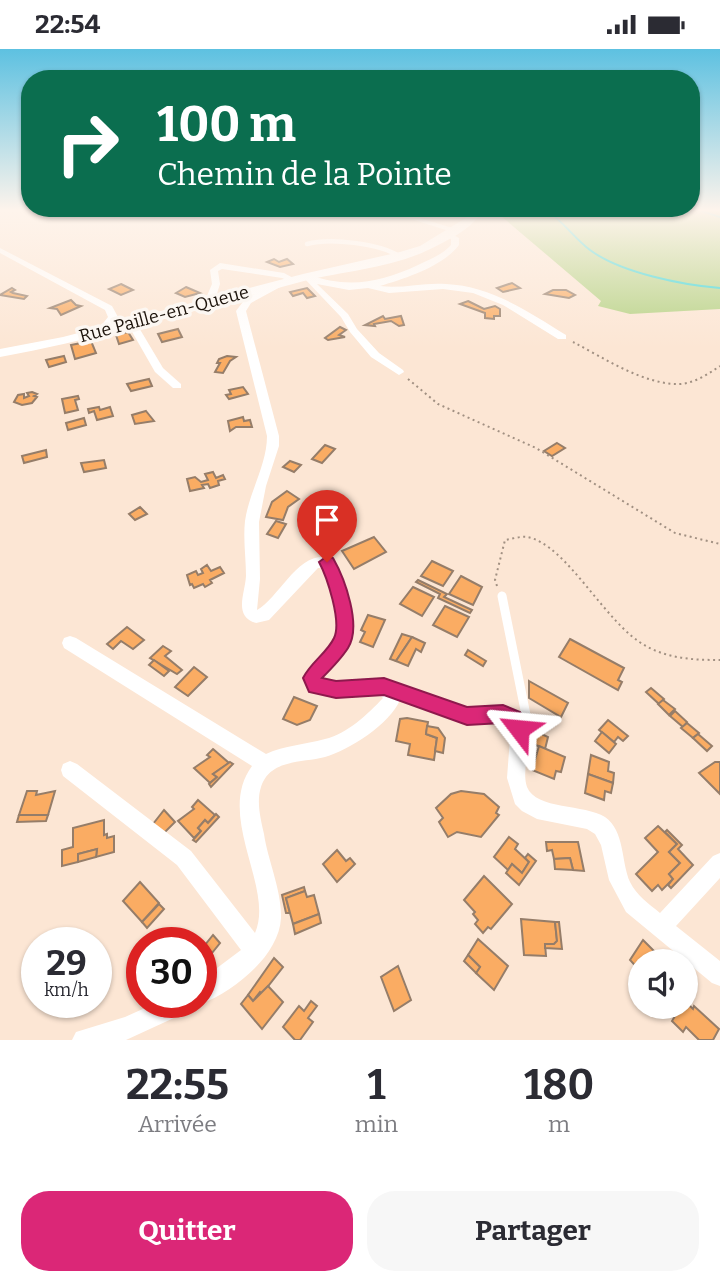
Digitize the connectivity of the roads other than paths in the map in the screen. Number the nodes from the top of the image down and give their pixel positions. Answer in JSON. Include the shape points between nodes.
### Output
{"nodes":[{"id":1,"x":12,"y":256,"type":"edge"},
{"id":2,"x":398,"y":256,"type":"edge"},
{"id":3,"x":442,"y":256,"type":"edge"},
{"id":4,"x":311,"y":279,"type":"junction"},
{"id":5,"x":287,"y":282,"type":"junction"},
{"id":6,"x":372,"y":287,"type":"junction"},
{"id":7,"x":209,"y":303,"type":"junction"},
{"id":8,"x":132,"y":323,"type":"junction"},
{"id":9,"x":102,"y":331,"type":"junction"},
{"id":10,"x":562,"y":337,"type":"road end"},
{"id":11,"x":0,"y":353,"type":"edge"},
{"id":12,"x":399,"y":372,"type":"road end"},
{"id":13,"x":177,"y":386,"type":"dead end"},
{"id":14,"x":502,"y":596,"type":"road end"},
{"id":15,"x":70,"y":643,"type":"dead end"},
{"id":16,"x":384,"y":687,"type":"junction"},
{"id":17,"x":513,"y":719,"type":"junction"},
{"id":18,"x":264,"y":764,"type":"junction"},
{"id":19,"x":69,"y":770,"type":"dead end"},
{"id":20,"x":720,"y":863,"type":"edge"},
{"id":21,"x":660,"y":928,"type":"junction"},
{"id":22,"x":256,"y":951,"type":"junction"},
{"id":23,"x":720,"y":975,"type":"edge"},
{"id":24,"x":217,"y":984,"type":"edge"},
{"id":25,"x":149,"y":1018,"type":"edge"},
{"id":26,"x":84,"y":1040,"type":"edge"}],
"edges":[{"from":1,"to":9,"type":"street","via":[[109,308],[113,317]]},
{"from":2,"to":4,"type":"main road","name":"Rue Paille-en-Queue"},
{"from":3,"to":6,"type":"street"},
{"from":4,"to":5,"type":"main road","name":"Rue Paille-en-Queue"},
{"from":4,"to":6,"type":"street","via":[[355,289]]},
{"from":4,"to":12,"type":"street","via":[[368,347]]},
{"from":5,"to":7,"type":"main road","name":"Rue Paille-en-Queue"},
{"from":5,"to":7,"type":"street","via":[[248,269],[220,266],[214,270],[216,284]]},
{"from":5,"to":16,"type":"street","via":[[248,302],[242,311],[273,436],[252,522],[250,613],[264,615],[306,569],[324,560],[335,577],[346,629],[341,644],[314,674],[314,683],[336,690]]},
{"from":6,"to":10,"type":"street","via":[[444,286],[471,291],[504,303]]},
{"from":7,"to":8,"type":"main road","name":"Rue Paille-en-Queue"},
{"from":8,"to":9,"type":"main road","name":"Rue Paille-en-Queue"},
{"from":8,"to":13,"type":"street","via":[[159,370]]},
{"from":9,"to":11,"type":"main road","name":"Rue Paille-en-Queue"},
{"from":14,"to":17,"type":"lane","via":[[526,715]]},
{"from":15,"to":18,"type":"street"},
{"from":16,"to":17,"type":"street","via":[[467,716],[493,713]]},
{"from":16,"to":18,"type":"street","via":[[392,695],[391,701],[352,734],[329,746],[288,753]]},
{"from":17,"to":21,"type":"street","via":[[519,729],[516,779],[523,799],[540,810],[598,823],[607,832],[625,895]]},
{"from":18,"to":22,"type":"street","via":[[249,800],[271,913],[268,937]]},
{"from":19,"to":22,"type":"street","via":[[184,858]]},
{"from":20,"to":21,"type":"street"},
{"from":21,"to":23,"type":"street"},
{"from":22,"to":24,"type":"street"},
{"from":25,"to":26,"type":"street"}]}
